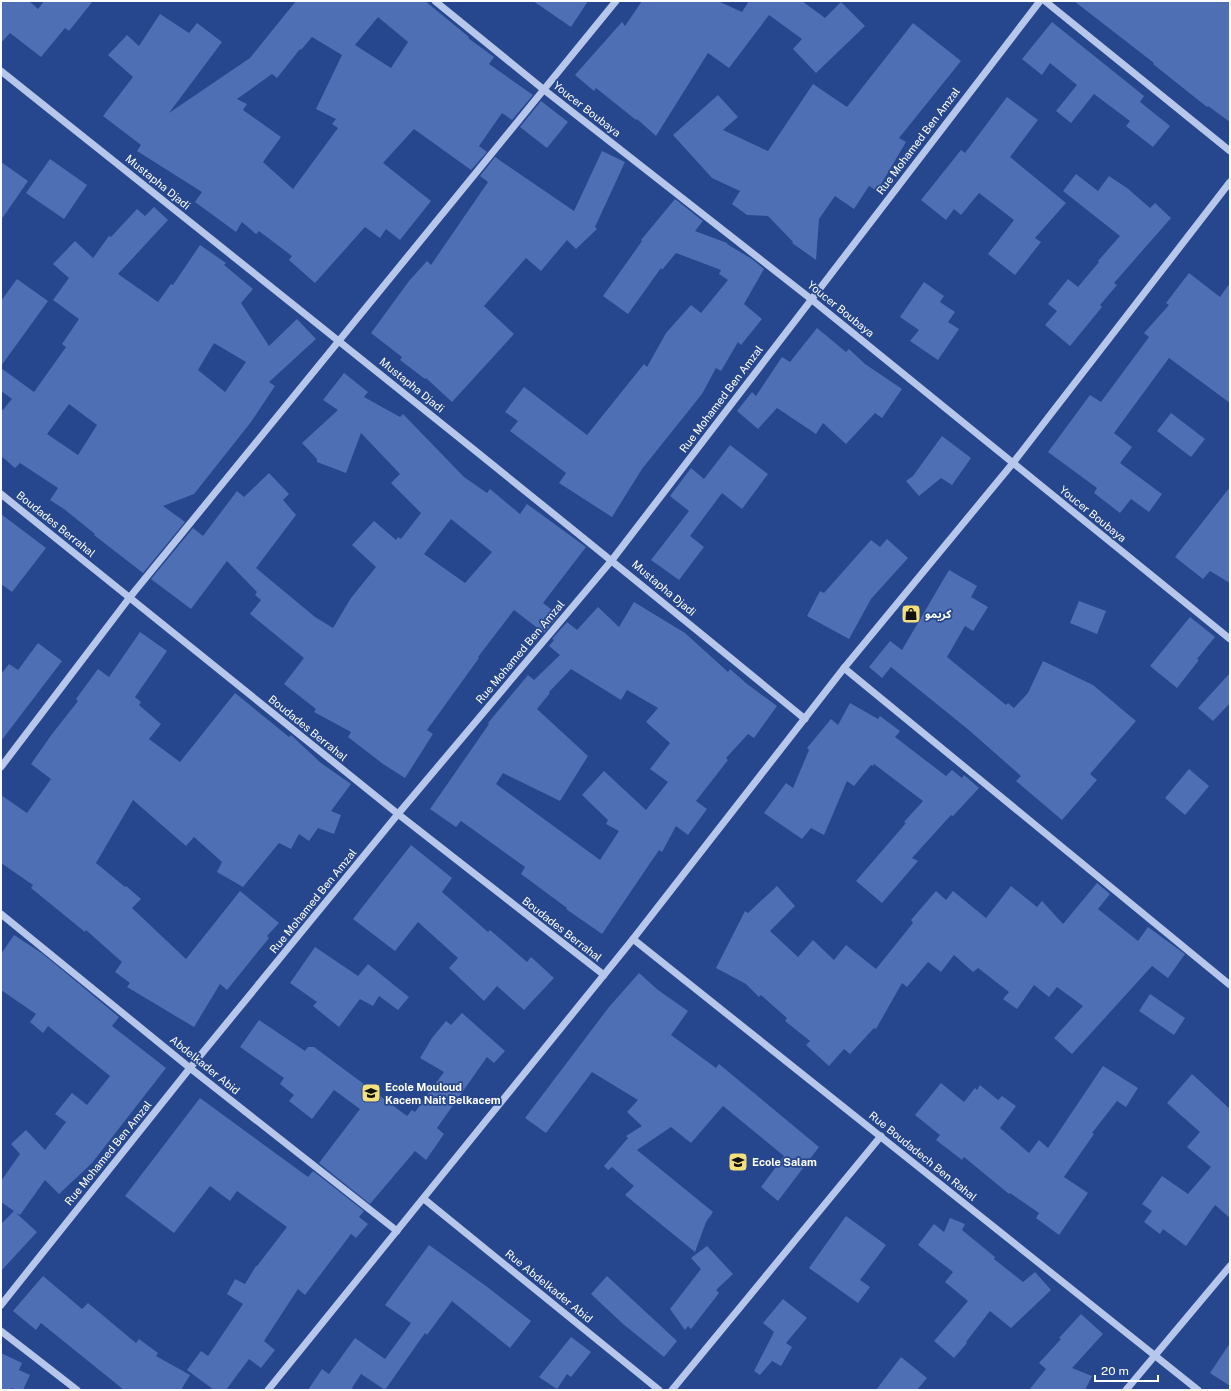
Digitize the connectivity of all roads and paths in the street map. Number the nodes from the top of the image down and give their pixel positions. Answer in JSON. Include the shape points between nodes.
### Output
{"nodes":[{"id":1,"x":435,"y":1,"type":"edge"},
{"id":2,"x":616,"y":1,"type":"edge"},
{"id":3,"x":1040,"y":1,"type":"edge"},
{"id":4,"x":1045,"y":1,"type":"edge"},
{"id":5,"x":1,"y":71,"type":"edge"},
{"id":6,"x":543,"y":89,"type":"junction"},
{"id":7,"x":1230,"y":151,"type":"edge"},
{"id":8,"x":1230,"y":182,"type":"edge"},
{"id":9,"x":811,"y":299,"type":"junction"},
{"id":10,"x":340,"y":341,"type":"junction"},
{"id":11,"x":1012,"y":463,"type":"junction"},
{"id":12,"x":1,"y":494,"type":"edge"},
{"id":13,"x":612,"y":560,"type":"junction"},
{"id":14,"x":130,"y":597,"type":"junction"},
{"id":15,"x":1230,"y":639,"type":"edge"},
{"id":16,"x":844,"y":668,"type":"junction"},
{"id":17,"x":805,"y":719,"type":"junction"},
{"id":18,"x":1,"y":767,"type":"edge"},
{"id":19,"x":398,"y":814,"type":"junction"},
{"id":20,"x":1,"y":914,"type":"edge"},
{"id":21,"x":633,"y":939,"type":"junction"},
{"id":22,"x":604,"y":975,"type":"junction"},
{"id":23,"x":1230,"y":985,"type":"edge"},
{"id":24,"x":190,"y":1068,"type":"junction"},
{"id":25,"x":881,"y":1136,"type":"junction"},
{"id":26,"x":424,"y":1199,"type":"junction"},
{"id":27,"x":397,"y":1231,"type":"junction"},
{"id":28,"x":1230,"y":1266,"type":"edge"},
{"id":29,"x":1,"y":1304,"type":"edge"},
{"id":30,"x":1,"y":1331,"type":"edge"},
{"id":31,"x":1155,"y":1355,"type":"junction"},
{"id":32,"x":77,"y":1390,"type":"edge"},
{"id":33,"x":268,"y":1390,"type":"edge"},
{"id":34,"x":659,"y":1390,"type":"edge"},
{"id":35,"x":672,"y":1390,"type":"edge"},
{"id":36,"x":1126,"y":1390,"type":"edge"},
{"id":37,"x":1198,"y":1390,"type":"edge"}],
"edges":[{"from":1,"to":6,"type":"street","name":"Youcer Boubaya"},
{"from":2,"to":6,"type":"street"},
{"from":3,"to":9,"type":"street","name":"Rue Mohamed Ben Amzal"},
{"from":4,"to":7,"type":"street"},
{"from":5,"to":10,"type":"street","name":"Mustapha Djadi"},
{"from":6,"to":9,"type":"street","name":"Youcer Boubaya"},
{"from":6,"to":10,"type":"street"},
{"from":8,"to":11,"type":"street"},
{"from":9,"to":11,"type":"street","name":"Youcer Boubaya"},
{"from":9,"to":13,"type":"street","name":"Rue Mohamed Ben Amzal"},
{"from":10,"to":13,"type":"street","name":"Mustapha Djadi"},
{"from":10,"to":14,"type":"street"},
{"from":11,"to":15,"type":"street","name":"Youcer Boubaya"},
{"from":11,"to":16,"type":"street"},
{"from":12,"to":14,"type":"street","name":"Boudades Berrahal"},
{"from":13,"to":17,"type":"street","name":"Mustapha Djadi"},
{"from":13,"to":19,"type":"street","name":"Rue Mohamed Ben Amzal"},
{"from":14,"to":18,"type":"street"},
{"from":14,"to":19,"type":"street","name":"Boudades Berrahal"},
{"from":16,"to":17,"type":"street"},
{"from":16,"to":23,"type":"street"},
{"from":17,"to":21,"type":"street"},
{"from":19,"to":22,"type":"street","name":"Boudades Berrahal"},
{"from":19,"to":24,"type":"street","name":"Rue Mohamed Ben Amzal"},
{"from":20,"to":24,"type":"street","name":"Abdelkader Abid"},
{"from":21,"to":22,"type":"street"},
{"from":21,"to":25,"type":"street","name":"Rue Boudadech Ben Rahal"},
{"from":22,"to":26,"type":"street"},
{"from":24,"to":27,"type":"street","name":"Abdelkader Abid"},
{"from":24,"to":29,"type":"street","name":"Rue Mohamed Ben Amzal"},
{"from":25,"to":31,"type":"street","name":"Rue Boudadech Ben Rahal"},
{"from":25,"to":35,"type":"street"},
{"from":26,"to":27,"type":"street"},
{"from":26,"to":34,"type":"street","name":"Rue Abdelkader Abid"},
{"from":27,"to":33,"type":"street"},
{"from":28,"to":31,"type":"street"},
{"from":30,"to":32,"type":"street"},
{"from":31,"to":36,"type":"street"},
{"from":31,"to":37,"type":"street","name":"Rue Boudadech Ben Rahal"}]}
